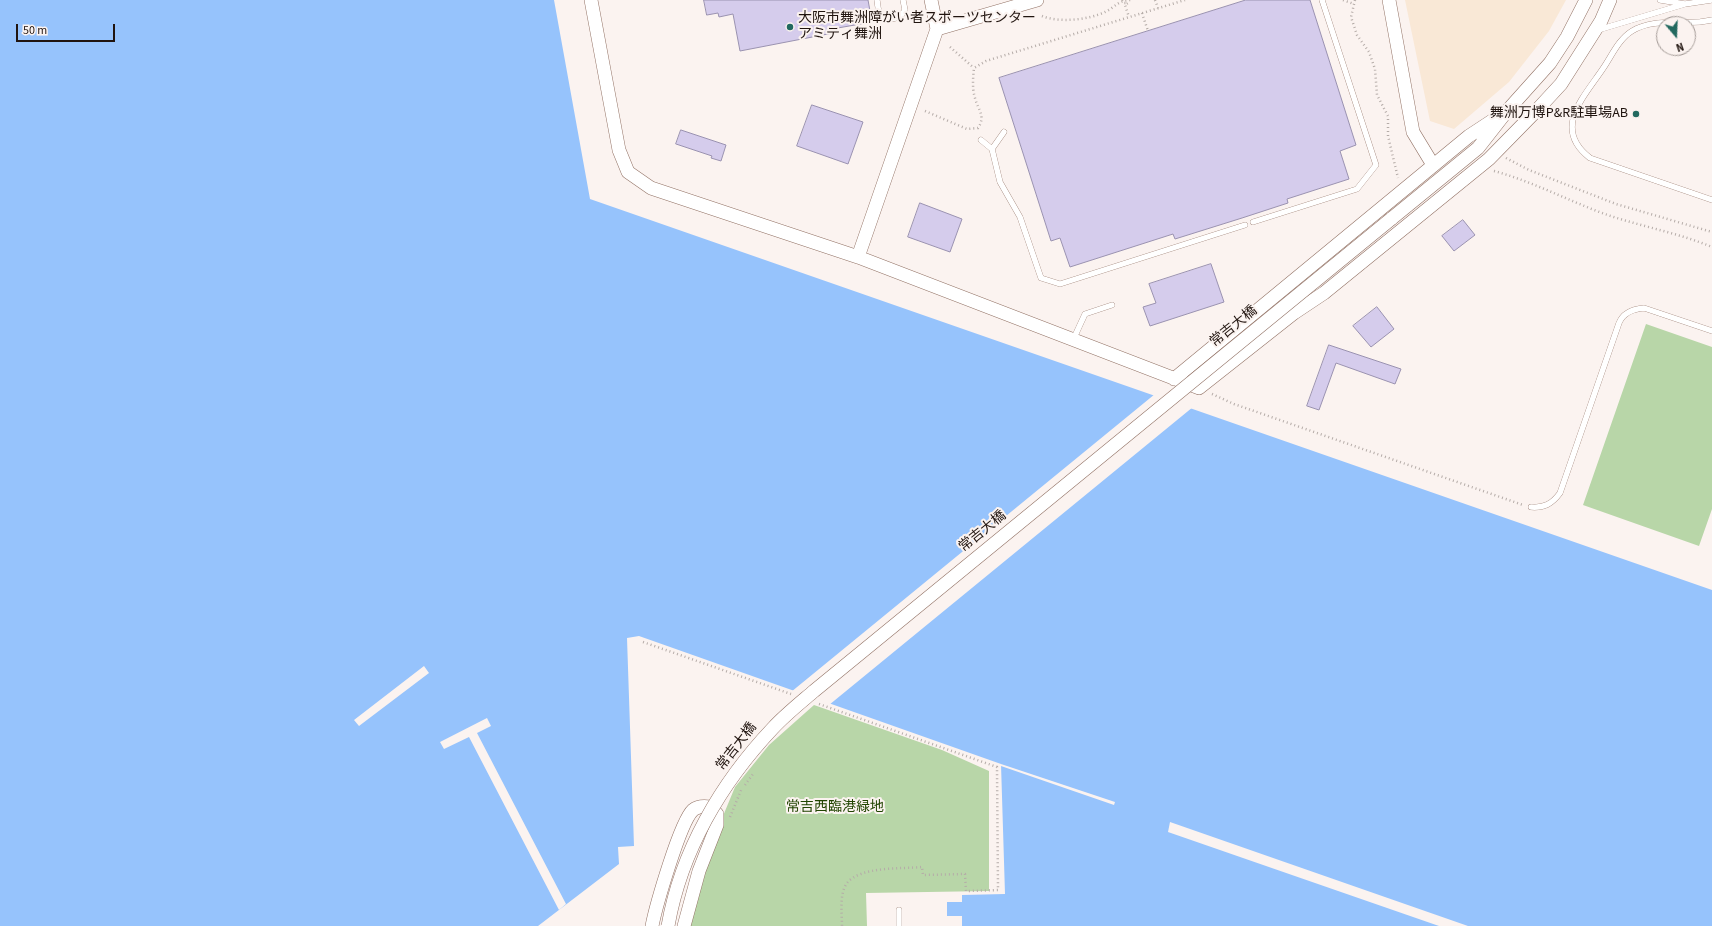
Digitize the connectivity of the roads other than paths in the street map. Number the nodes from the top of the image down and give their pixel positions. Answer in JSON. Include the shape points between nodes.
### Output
{"nodes":[{"id":1,"x":591,"y":0,"type":"edge"},
{"id":2,"x":877,"y":0,"type":"edge"},
{"id":3,"x":903,"y":0,"type":"edge"},
{"id":4,"x":930,"y":0,"type":"edge"},
{"id":5,"x":1037,"y":0,"type":"edge"},
{"id":6,"x":1322,"y":0,"type":"edge"},
{"id":7,"x":1389,"y":0,"type":"edge"},
{"id":8,"x":1586,"y":0,"type":"edge"},
{"id":9,"x":1610,"y":0,"type":"edge"},
{"id":10,"x":1660,"y":0,"type":"edge"},
{"id":11,"x":1712,"y":0,"type":"edge"},
{"id":12,"x":1685,"y":4,"type":"junction"},
{"id":13,"x":1712,"y":20,"type":"edge"},
{"id":14,"x":937,"y":29,"type":"junction"},
{"id":15,"x":1595,"y":31,"type":"junction"},
{"id":16,"x":1507,"y":111,"type":"junction"},
{"id":17,"x":1520,"y":128,"type":"junction"},
{"id":18,"x":1004,"y":132,"type":"dead end"},
{"id":19,"x":981,"y":140,"type":"dead end"},
{"id":20,"x":1478,"y":148,"type":"junction"},
{"id":21,"x":992,"y":149,"type":"junction"},
{"id":22,"x":1433,"y":165,"type":"junction"},
{"id":23,"x":1712,"y":200,"type":"edge"},
{"id":24,"x":1253,"y":222,"type":"dead end"},
{"id":25,"x":1245,"y":225,"type":"dead end"},
{"id":26,"x":858,"y":257,"type":"junction"},
{"id":27,"x":1112,"y":305,"type":"dead end"},
{"id":28,"x":1712,"y":331,"type":"edge"},
{"id":29,"x":1072,"y":340,"type":"junction"},
{"id":30,"x":1174,"y":379,"type":"junction"},
{"id":31,"x":1530,"y":507,"type":"road end"},
{"id":32,"x":899,"y":910,"type":"dead end"},
{"id":33,"x":652,"y":926,"type":"edge"},
{"id":34,"x":668,"y":926,"type":"edge"},
{"id":35,"x":684,"y":926,"type":"edge"},
{"id":36,"x":899,"y":926,"type":"edge"}],
"edges":[{"from":1,"to":26,"type":"street","via":[[618,150],[628,172],[651,188]]},
{"from":2,"to":3,"type":"lane","via":[[879,14],[887,20],[900,17],[905,10]]},
{"from":4,"to":14,"type":"street"},
{"from":5,"to":14,"type":"street"},
{"from":6,"to":24,"type":"lane","via":[[1376,165],[1357,189]]},
{"from":7,"to":22,"type":"street","via":[[1413,132]]},
{"from":8,"to":16,"type":"street","via":[[1550,63]]},
{"from":9,"to":15,"type":"street"},
{"from":10,"to":12,"type":"lane"},
{"from":11,"to":12,"type":"lane"},
{"from":12,"to":15,"type":"lane"},
{"from":13,"to":23,"type":"lane","via":[[1695,23],[1659,22],[1631,31],[1618,44],[1581,99],[1573,117],[1572,128],[1577,145],[1590,158]]},
{"from":14,"to":26,"type":"street"},
{"from":15,"to":17,"type":"street","via":[[1561,84]]},
{"from":16,"to":20,"type":"street"},
{"from":16,"to":22,"type":"street","via":[[1468,136]]},
{"from":17,"to":20,"type":"street"},
{"from":17,"to":30,"type":"street","via":[[1489,159],[1324,293],[1294,313],[1199,388]]},
{"from":18,"to":21,"type":"lane"},
{"from":19,"to":21,"type":"lane"},
{"from":20,"to":34,"type":"street","name":"常吉大橋","bridge":true,"via":[[814,691],[774,727],[719,796],[698,834],[681,874]]},
{"from":21,"to":25,"type":"lane","via":[[1000,182],[1020,217],[1041,278],[1060,284]]},
{"from":22,"to":30,"type":"street"},
{"from":26,"to":29,"type":"street"},
{"from":27,"to":29,"type":"lane","via":[[1085,314]]},
{"from":28,"to":31,"type":"lane","via":[[1644,308],[1632,310],[1624,315],[1619,322],[1560,493],[1552,503]]},
{"from":29,"to":30,"type":"street"},
{"from":32,"to":36,"type":"lane"},
{"from":33,"to":35,"type":"street","via":[[671,861],[690,813],[698,807],[710,807],[717,814],[717,825],[699,871]]}]}
